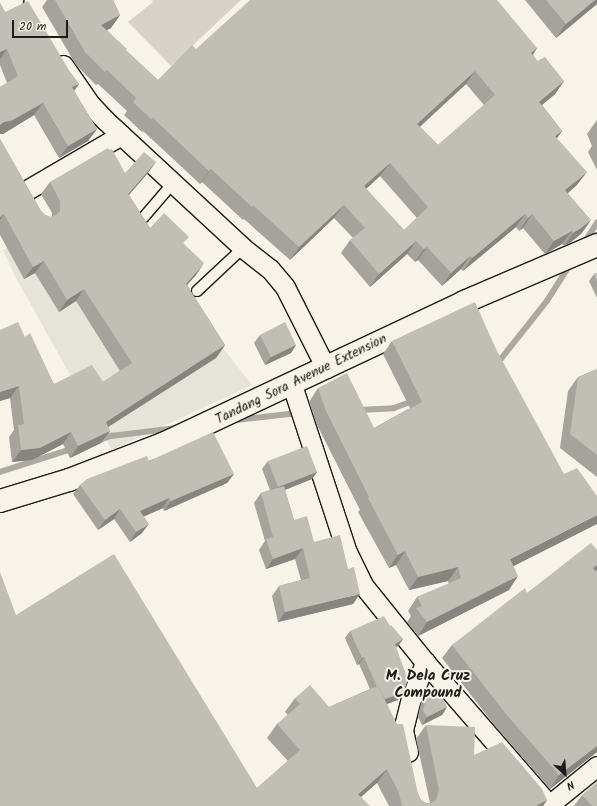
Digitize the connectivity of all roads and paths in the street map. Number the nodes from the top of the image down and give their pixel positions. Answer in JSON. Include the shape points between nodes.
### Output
{"nodes":[{"id":1,"x":22,"y":2,"type":"edge"},
{"id":2,"x":0,"y":7,"type":"edge"},
{"id":3,"x":53,"y":49,"type":"edge"},
{"id":4,"x":121,"y":136,"type":"junction"},
{"id":5,"x":174,"y":182,"type":"junction"},
{"id":6,"x":27,"y":191,"type":"edge"},
{"id":7,"x":144,"y":218,"type":"edge"},
{"id":8,"x":597,"y":245,"type":"edge"},
{"id":9,"x":243,"y":248,"type":"junction"},
{"id":10,"x":197,"y":292,"type":"dead end"},
{"id":11,"x":326,"y":368,"type":"junction"},
{"id":12,"x":292,"y":385,"type":"junction"},
{"id":13,"x":0,"y":501,"type":"edge"},
{"id":14,"x":425,"y":662,"type":"junction"},
{"id":15,"x":597,"y":766,"type":"edge"},
{"id":16,"x":411,"y":768,"type":"edge"},
{"id":17,"x":549,"y":806,"type":"edge"}],
"edges":[{"from":1,"to":2,"type":"street"},
{"from":3,"to":4,"type":"street","via":[[90,104]]},
{"from":4,"to":5,"type":"street"},
{"from":4,"to":6,"type":"street"},
{"from":5,"to":7,"type":"lane"},
{"from":5,"to":9,"type":"street"},
{"from":8,"to":11,"type":"main road","name":"Tandang Sora Avenue Extension","via":[[472,298]]},
{"from":9,"to":10,"type":"lane"},
{"from":9,"to":11,"type":"street","via":[[270,269],[285,287]]},
{"from":11,"to":12,"type":"main road","name":"Tandang Sora Avenue Extension"},
{"from":12,"to":13,"type":"main road","name":"Tandang Sora Avenue Extension","via":[[165,443],[69,480]]},
{"from":12,"to":14,"type":"street","via":[[354,569],[374,600]]},
{"from":14,"to":16,"type":"street","via":[[403,730]]},
{"from":14,"to":17,"type":"street"},
{"from":15,"to":17,"type":"street"}]}
